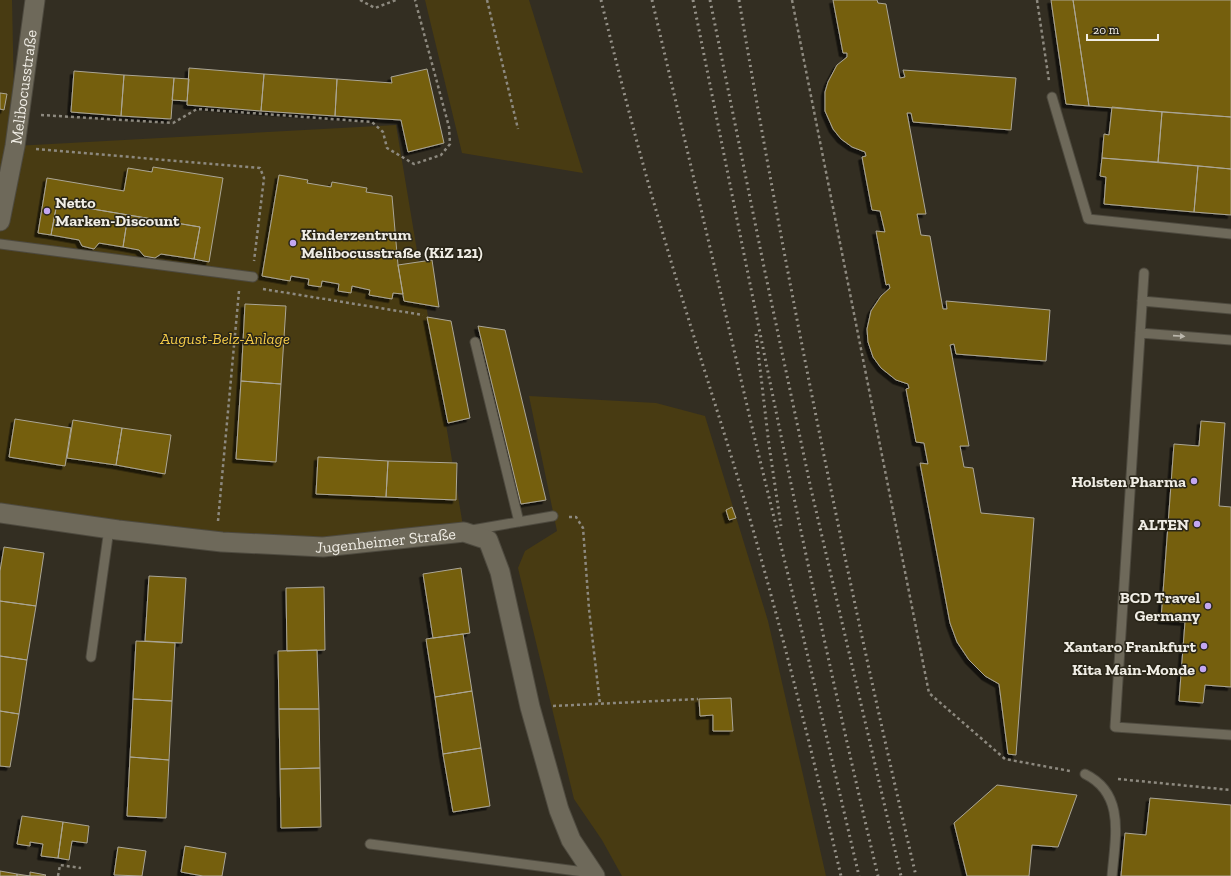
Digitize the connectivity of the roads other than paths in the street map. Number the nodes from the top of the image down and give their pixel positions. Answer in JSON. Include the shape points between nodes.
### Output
{"nodes":[{"id":1,"x":35,"y":0,"type":"edge"},
{"id":2,"x":1052,"y":97,"type":"road end"},
{"id":3,"x":0,"y":221,"type":"edge"},
{"id":4,"x":1231,"y":234,"type":"edge"},
{"id":5,"x":0,"y":244,"type":"edge"},
{"id":6,"x":1144,"y":273,"type":"dead end"},
{"id":7,"x":253,"y":277,"type":"road end"},
{"id":8,"x":1142,"y":301,"type":"junction"},
{"id":9,"x":1231,"y":309,"type":"edge"},
{"id":10,"x":1140,"y":333,"type":"junction"},
{"id":11,"x":1231,"y":340,"type":"edge"},
{"id":12,"x":475,"y":342,"type":"dead end"},
{"id":13,"x":0,"y":513,"type":"edge"},
{"id":14,"x":553,"y":516,"type":"road end"},
{"id":15,"x":519,"y":522,"type":"junction"},
{"id":16,"x":109,"y":529,"type":"junction"},
{"id":17,"x":464,"y":532,"type":"junction"},
{"id":18,"x":91,"y":657,"type":"dead end"},
{"id":19,"x":1231,"y":735,"type":"edge"},
{"id":20,"x":1085,"y":774,"type":"road end"},
{"id":21,"x":370,"y":844,"type":"dead end"},
{"id":22,"x":594,"y":875,"type":"edge"},
{"id":23,"x":1112,"y":876,"type":"edge"}],
"edges":[{"from":1,"to":3,"type":"street","name":"Melibocusstraße","via":[[15,146]]},
{"from":2,"to":4,"type":"lane","via":[[1088,219]]},
{"from":5,"to":7,"type":"lane"},
{"from":6,"to":8,"type":"lane"},
{"from":8,"to":9,"type":"lane"},
{"from":8,"to":10,"type":"lane"},
{"from":10,"to":11,"type":"lane","one_way":true},
{"from":10,"to":19,"type":"lane","via":[[1115,727]]},
{"from":12,"to":15,"type":"lane"},
{"from":13,"to":16,"type":"street","name":"Jugenheimer Straße"},
{"from":14,"to":15,"type":"lane"},
{"from":15,"to":17,"type":"lane"},
{"from":16,"to":17,"type":"street","name":"Jugenheimer Straße","via":[[222,542],[323,547]]},
{"from":16,"to":18,"type":"lane"},
{"from":17,"to":22,"type":"street","name":"Jugenheimer Straße","via":[[488,540],[500,572],[530,707],[558,810],[571,840]]},
{"from":20,"to":23,"type":"lane","via":[[1094,778],[1109,795],[1114,809],[1116,823]]},
{"from":21,"to":22,"type":"lane"}]}
